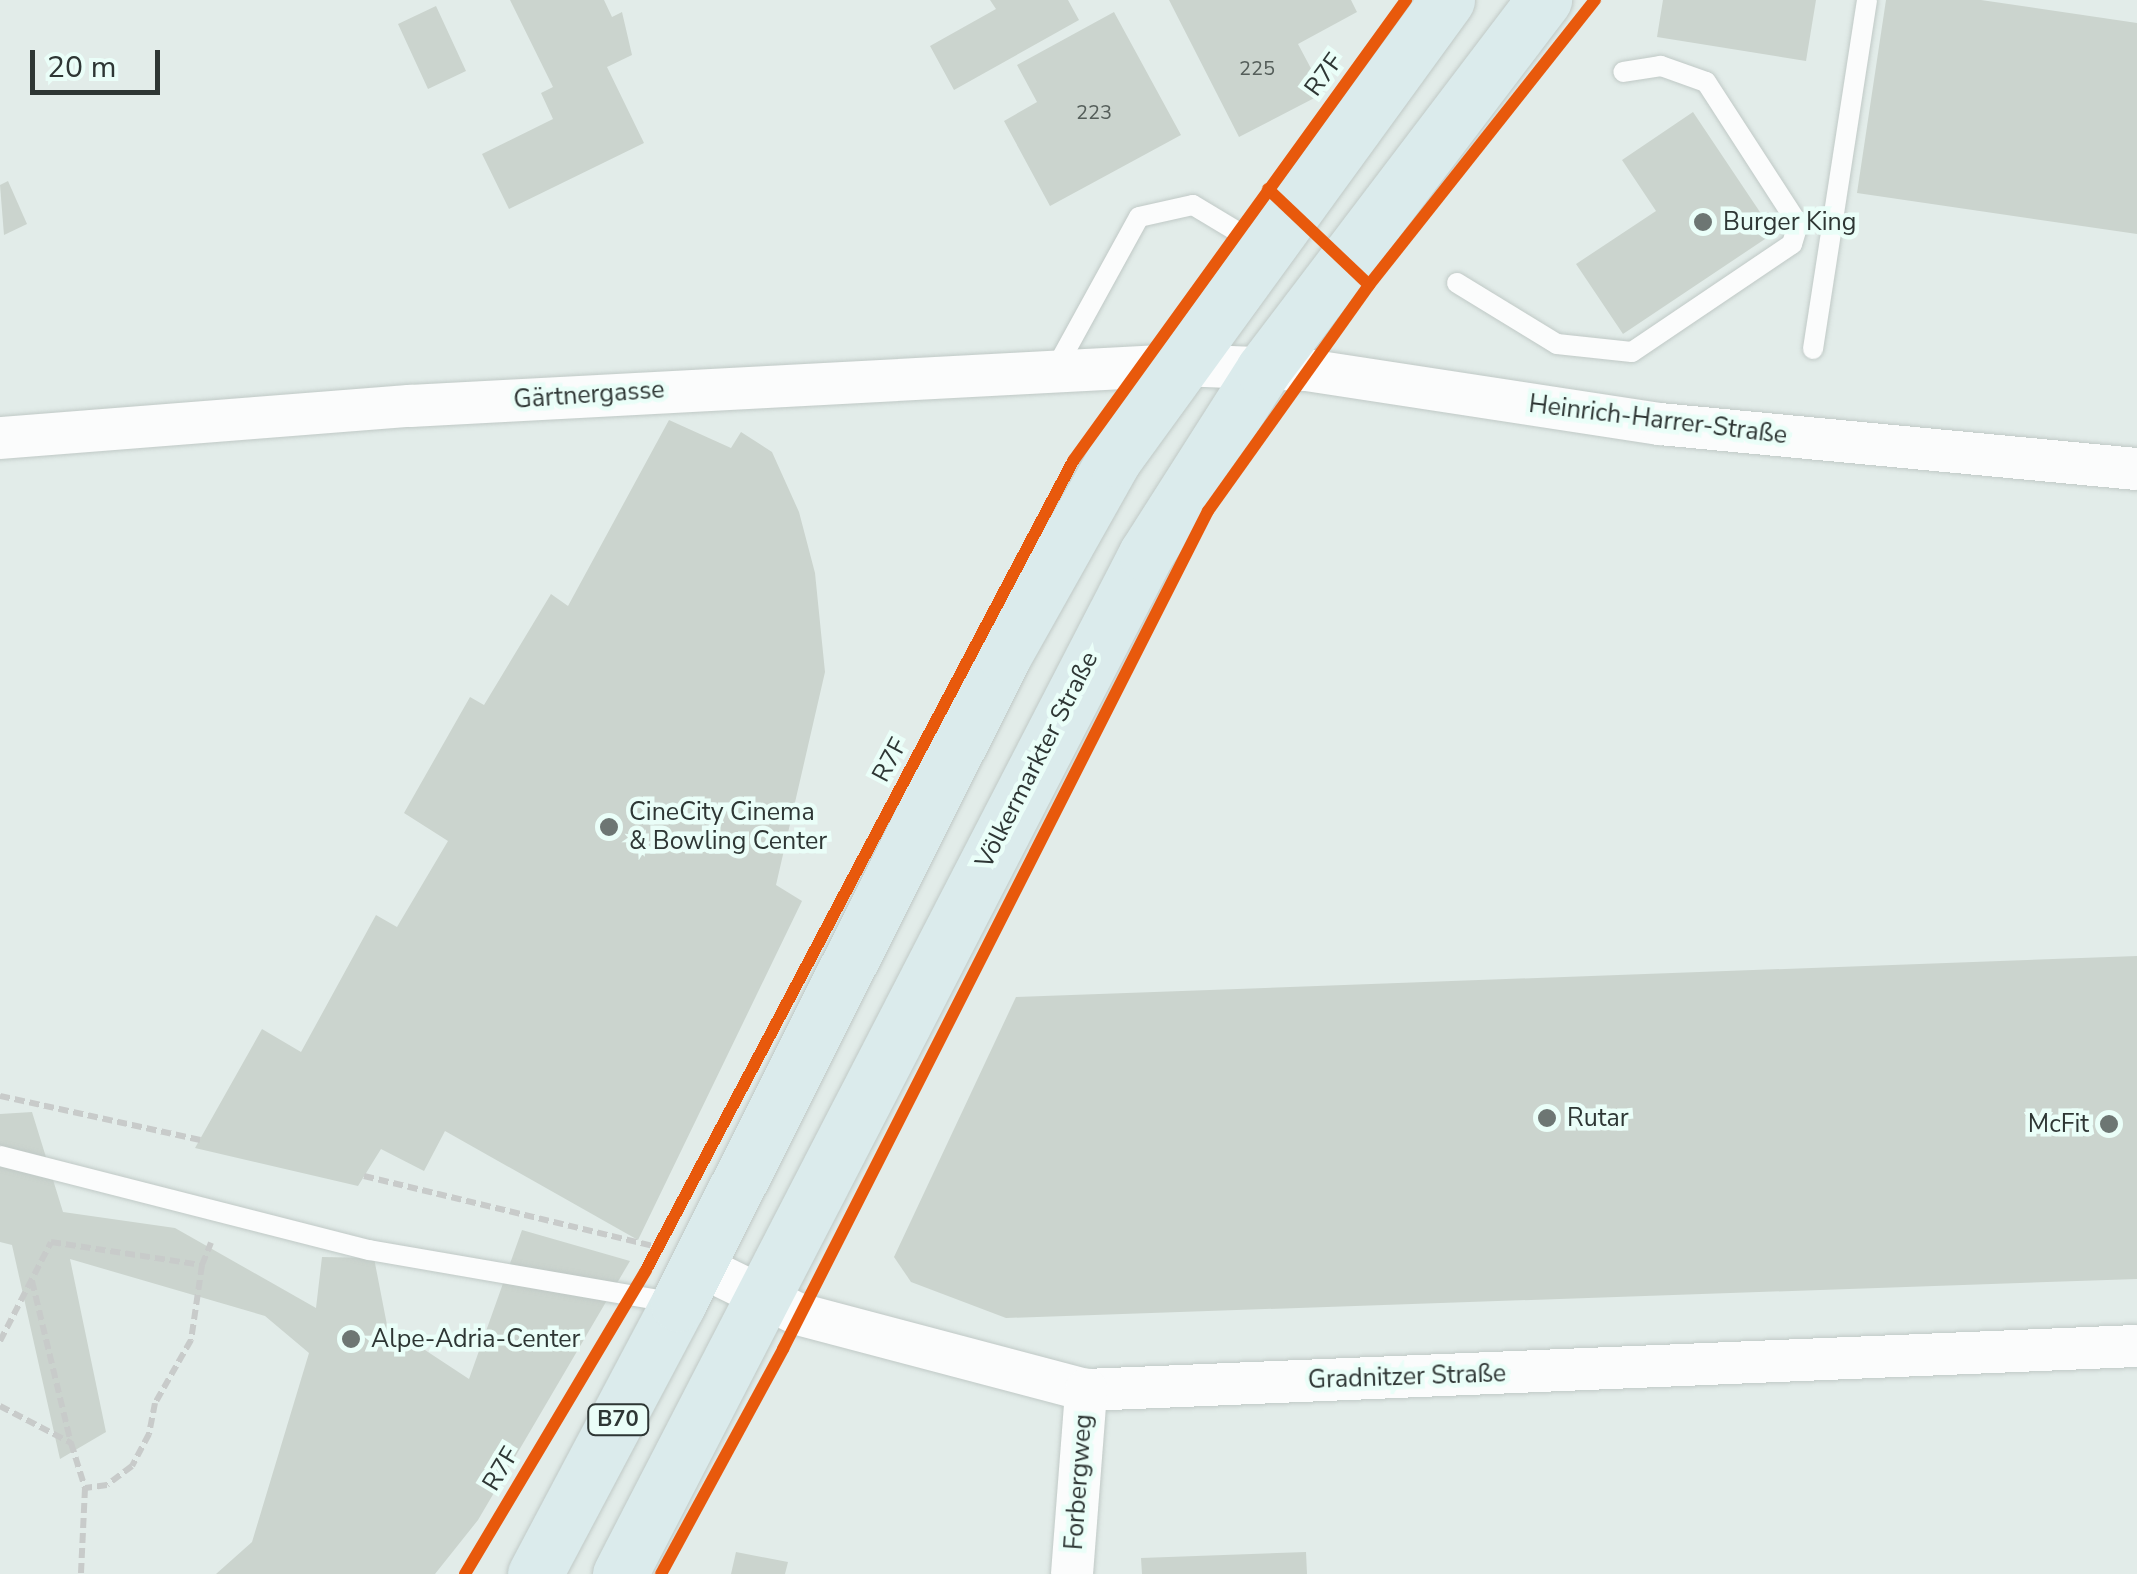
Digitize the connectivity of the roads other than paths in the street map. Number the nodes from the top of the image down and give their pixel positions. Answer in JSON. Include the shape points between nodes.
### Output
{"nodes":[{"id":1,"x":1447,"y":0,"type":"edge"},
{"id":2,"x":1544,"y":0,"type":"edge"},
{"id":3,"x":1867,"y":0,"type":"edge"},
{"id":4,"x":1624,"y":72,"type":"dead end"},
{"id":5,"x":1265,"y":248,"type":"junction"},
{"id":6,"x":1457,"y":284,"type":"dead end"},
{"id":7,"x":1813,"y":350,"type":"dead end"},
{"id":8,"x":1180,"y":365,"type":"junction"},
{"id":9,"x":1056,"y":368,"type":"junction"},
{"id":10,"x":1263,"y":370,"type":"junction"},
{"id":11,"x":0,"y":438,"type":"edge"},
{"id":12,"x":2137,"y":469,"type":"edge"},
{"id":13,"x":0,"y":1156,"type":"edge"},
{"id":14,"x":667,"y":1268,"type":"junction"},
{"id":15,"x":766,"y":1300,"type":"junction"},
{"id":16,"x":2137,"y":1346,"type":"edge"},
{"id":17,"x":1086,"y":1390,"type":"junction"},
{"id":18,"x":535,"y":1574,"type":"edge"},
{"id":19,"x":620,"y":1574,"type":"edge"},
{"id":20,"x":1072,"y":1574,"type":"edge"}],
"edges":[{"from":1,"to":5,"type":"main road","number":"B70"},
{"from":2,"to":10,"type":"main road","name":"Völkermarkter Straße"},
{"from":3,"to":7,"type":"lane"},
{"from":4,"to":6,"type":"lane","via":[[1661,66],[1706,82],[1798,224],[1792,244],[1632,352],[1557,344]]},
{"from":5,"to":8,"type":"main road","number":"B70"},
{"from":5,"to":9,"type":"lane","via":[[1193,205],[1139,217]]},
{"from":8,"to":9,"type":"street","name":"Gärtnergasse"},
{"from":8,"to":10,"type":"street","name":"Heinrich-Harrer-Straße"},
{"from":8,"to":14,"type":"main road","number":"B70","via":[[1114,459]]},
{"from":9,"to":11,"type":"street","name":"Gärtnergasse"},
{"from":10,"to":12,"type":"street","name":"Heinrich-Harrer-Straße","via":[[1306,370],[1660,424]]},
{"from":10,"to":15,"type":"main road","name":"Völkermarkter Straße","via":[[1155,538],[1048,734]]},
{"from":13,"to":14,"type":"lane","via":[[369,1250]]},
{"from":14,"to":15,"type":"street","name":"Gradnitzer Straße"},
{"from":14,"to":18,"type":"main road","number":"B70"},
{"from":15,"to":17,"type":"street","name":"Gradnitzer Straße"},
{"from":15,"to":19,"type":"main road","name":"Völkermarkter Straße"},
{"from":16,"to":17,"type":"street","name":"Gradnitzer Straße"},
{"from":17,"to":20,"type":"street","name":"Forbergweg"}]}
